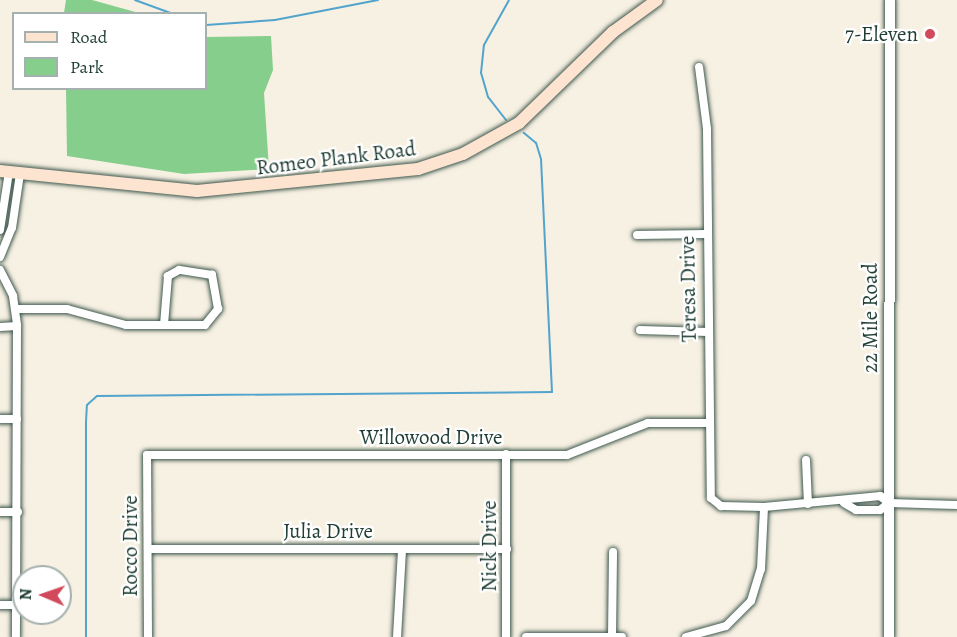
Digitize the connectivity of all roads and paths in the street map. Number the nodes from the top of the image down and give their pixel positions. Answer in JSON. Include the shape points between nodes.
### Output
{"nodes":[{"id":1,"x":657,"y":0,"type":"edge"},
{"id":2,"x":890,"y":0,"type":"edge"},
{"id":3,"x":699,"y":67,"type":"dead end"},
{"id":4,"x":9,"y":172,"type":"edge"},
{"id":5,"x":0,"y":230,"type":"edge"},
{"id":6,"x":705,"y":234,"type":"junction"},
{"id":7,"x":637,"y":235,"type":"dead end"},
{"id":8,"x":0,"y":257,"type":"edge"},
{"id":9,"x":0,"y":270,"type":"edge"},
{"id":10,"x":16,"y":309,"type":"junction"},
{"id":11,"x":164,"y":325,"type":"junction"},
{"id":12,"x":17,"y":326,"type":"junction"},
{"id":13,"x":0,"y":327,"type":"edge"},
{"id":14,"x":640,"y":330,"type":"dead end"},
{"id":15,"x":708,"y":332,"type":"junction"},
{"id":16,"x":0,"y":419,"type":"edge"},
{"id":17,"x":17,"y":419,"type":"junction"},
{"id":18,"x":707,"y":423,"type":"junction"},
{"id":19,"x":506,"y":454,"type":"junction"},
{"id":20,"x":147,"y":455,"type":"joint"},
{"id":21,"x":806,"y":460,"type":"dead end"},
{"id":22,"x":844,"y":503,"type":"junction"},
{"id":23,"x":889,"y":503,"type":"junction"},
{"id":24,"x":808,"y":504,"type":"junction"},
{"id":25,"x":957,"y":506,"type":"edge"},
{"id":26,"x":764,"y":507,"type":"junction"},
{"id":27,"x":0,"y":512,"type":"edge"},
{"id":28,"x":18,"y":512,"type":"junction"},
{"id":29,"x":148,"y":549,"type":"junction"},
{"id":30,"x":402,"y":549,"type":"junction"},
{"id":31,"x":507,"y":549,"type":"junction"},
{"id":32,"x":613,"y":552,"type":"dead end"},
{"id":33,"x":18,"y":565,"type":"edge"},
{"id":34,"x":148,"y":637,"type":"edge"},
{"id":35,"x":397,"y":637,"type":"edge"},
{"id":36,"x":506,"y":637,"type":"edge"},
{"id":37,"x":526,"y":637,"type":"edge"},
{"id":38,"x":612,"y":637,"type":"edge"},
{"id":39,"x":622,"y":637,"type":"edge"},
{"id":40,"x":686,"y":637,"type":"edge"},
{"id":41,"x":889,"y":637,"type":"edge"}],
"edges":[{"from":1,"to":4,"type":"main road","name":"Romeo Plank Road","via":[[613,32],[519,123],[434,165],[376,176],[197,191]]},
{"from":2,"to":23,"type":"street","name":"22 Mile Road"},
{"from":3,"to":6,"type":"street","name":"Teresa Drive","via":[[707,129]]},
{"from":4,"to":5,"type":"street"},
{"from":4,"to":8,"type":"street","via":[[12,228]]},
{"from":6,"to":7,"type":"street"},
{"from":6,"to":15,"type":"street","name":"Teresa Drive"},
{"from":9,"to":10,"type":"street"},
{"from":10,"to":11,"type":"street","via":[[67,309],[126,325]]},
{"from":10,"to":12,"type":"street"},
{"from":11,"to":11,"type":"street","via":[[205,325],[217,313],[218,289],[212,275],[179,270],[165,283]]},
{"from":12,"to":13,"type":"street"},
{"from":12,"to":17,"type":"street"},
{"from":14,"to":15,"type":"street"},
{"from":15,"to":18,"type":"street","name":"Teresa Drive"},
{"from":16,"to":17,"type":"street"},
{"from":17,"to":28,"type":"street"},
{"from":18,"to":19,"type":"street","name":"Willowood Drive","via":[[634,427],[567,455]]},
{"from":18,"to":26,"type":"street","name":"Teresa Drive","via":[[708,490],[721,506]]},
{"from":19,"to":20,"type":"street","name":"Willowood Drive"},
{"from":19,"to":31,"type":"street","name":"Nick Drive"},
{"from":20,"to":29,"type":"street","name":"Rocco Drive"},
{"from":21,"to":24,"type":"street"},
{"from":22,"to":23,"type":"street","via":[[872,510]]},
{"from":22,"to":23,"type":"street","via":[[857,495],[880,495]]},
{"from":22,"to":24,"type":"street"},
{"from":23,"to":25,"type":"street"},
{"from":23,"to":41,"type":"street","name":"22 Mile Road"},
{"from":24,"to":26,"type":"street"},
{"from":26,"to":40,"type":"street","via":[[762,569],[751,601],[726,626]]},
{"from":27,"to":28,"type":"street"},
{"from":28,"to":33,"type":"street"},
{"from":29,"to":30,"type":"street","name":"Julia Drive"},
{"from":29,"to":34,"type":"street","name":"Rocco Drive"},
{"from":30,"to":31,"type":"street","name":"Julia Drive"},
{"from":30,"to":35,"type":"street"},
{"from":31,"to":36,"type":"street","name":"Nick Drive"},
{"from":32,"to":38,"type":"street"},
{"from":37,"to":38,"type":"street"},
{"from":38,"to":39,"type":"street"}]}
